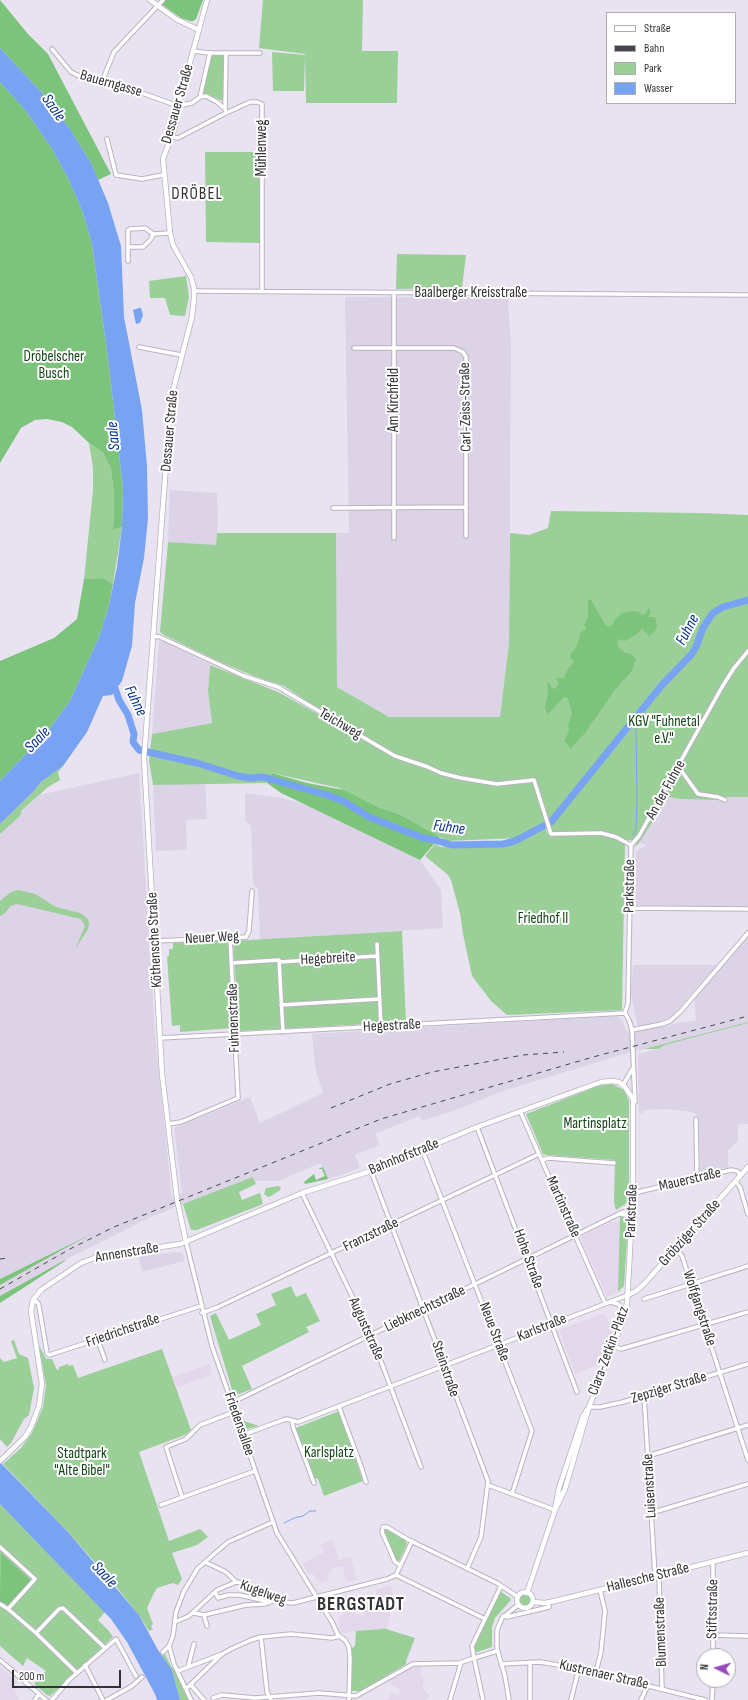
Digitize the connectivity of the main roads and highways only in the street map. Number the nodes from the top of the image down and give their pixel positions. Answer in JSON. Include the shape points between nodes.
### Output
{"nodes":[{"id":1,"x":150,"y":0,"type":"edge"},
{"id":2,"x":207,"y":0,"type":"edge"},
{"id":3,"x":199,"y":30,"type":"junction"},
{"id":4,"x":154,"y":636,"type":"joint"},
{"id":5,"x":623,"y":1085,"type":"joint"},
{"id":6,"x":748,"y":1167,"type":"edge"},
{"id":7,"x":186,"y":1242,"type":"junction"},
{"id":8,"x":628,"y":1295,"type":"junction"},
{"id":9,"x":0,"y":1461,"type":"edge"},
{"id":10,"x":748,"y":1553,"type":"edge"},
{"id":11,"x":527,"y":1593,"type":"junction"},
{"id":12,"x":533,"y":1602,"type":"junction"}],
"edges":[{"from":1,"to":3,"type":"main road","via":[[176,19]]},
{"from":2,"to":3,"type":"main road","name":"Dessauer Straße"},
{"from":3,"to":4,"type":"main road","name":"Dessauer Straße","via":[[178,106],[175,127],[164,154],[163,175],[170,233],[173,245],[191,277],[194,291],[192,312],[171,398]]},
{"from":4,"to":7,"type":"main road","name":"Köthensche Straße","via":[[144,758],[160,1038],[177,1201]]},
{"from":5,"to":7,"type":"main road","name":"Bahnhofstraße","via":[[612,1080],[601,1082],[520,1111],[371,1170],[302,1193]]},
{"from":5,"to":8,"type":"main road","name":"Parkstraße","via":[[633,1099],[635,1193]]},
{"from":6,"to":8,"type":"main road","name":"Gröbziger Straße","via":[[641,1288]]},
{"from":7,"to":9,"type":"main road","name":"Annenstraße","via":[[88,1260],[41,1290],[33,1300],[31,1311],[41,1377],[41,1400],[28,1432]]},
{"from":8,"to":11,"type":"main road","name":"Clara-Zetkin-Platz","via":[[626,1312],[589,1407],[583,1416]]},
{"from":10,"to":12,"type":"main road","name":"Hallesche Straße","via":[[548,1602]]},
{"from":11,"to":12,"type":"main road","via":[[532,1596]]},
{"from":11,"to":12,"type":"main road","via":[[518,1596],[518,1605],[526,1608]]}]}
